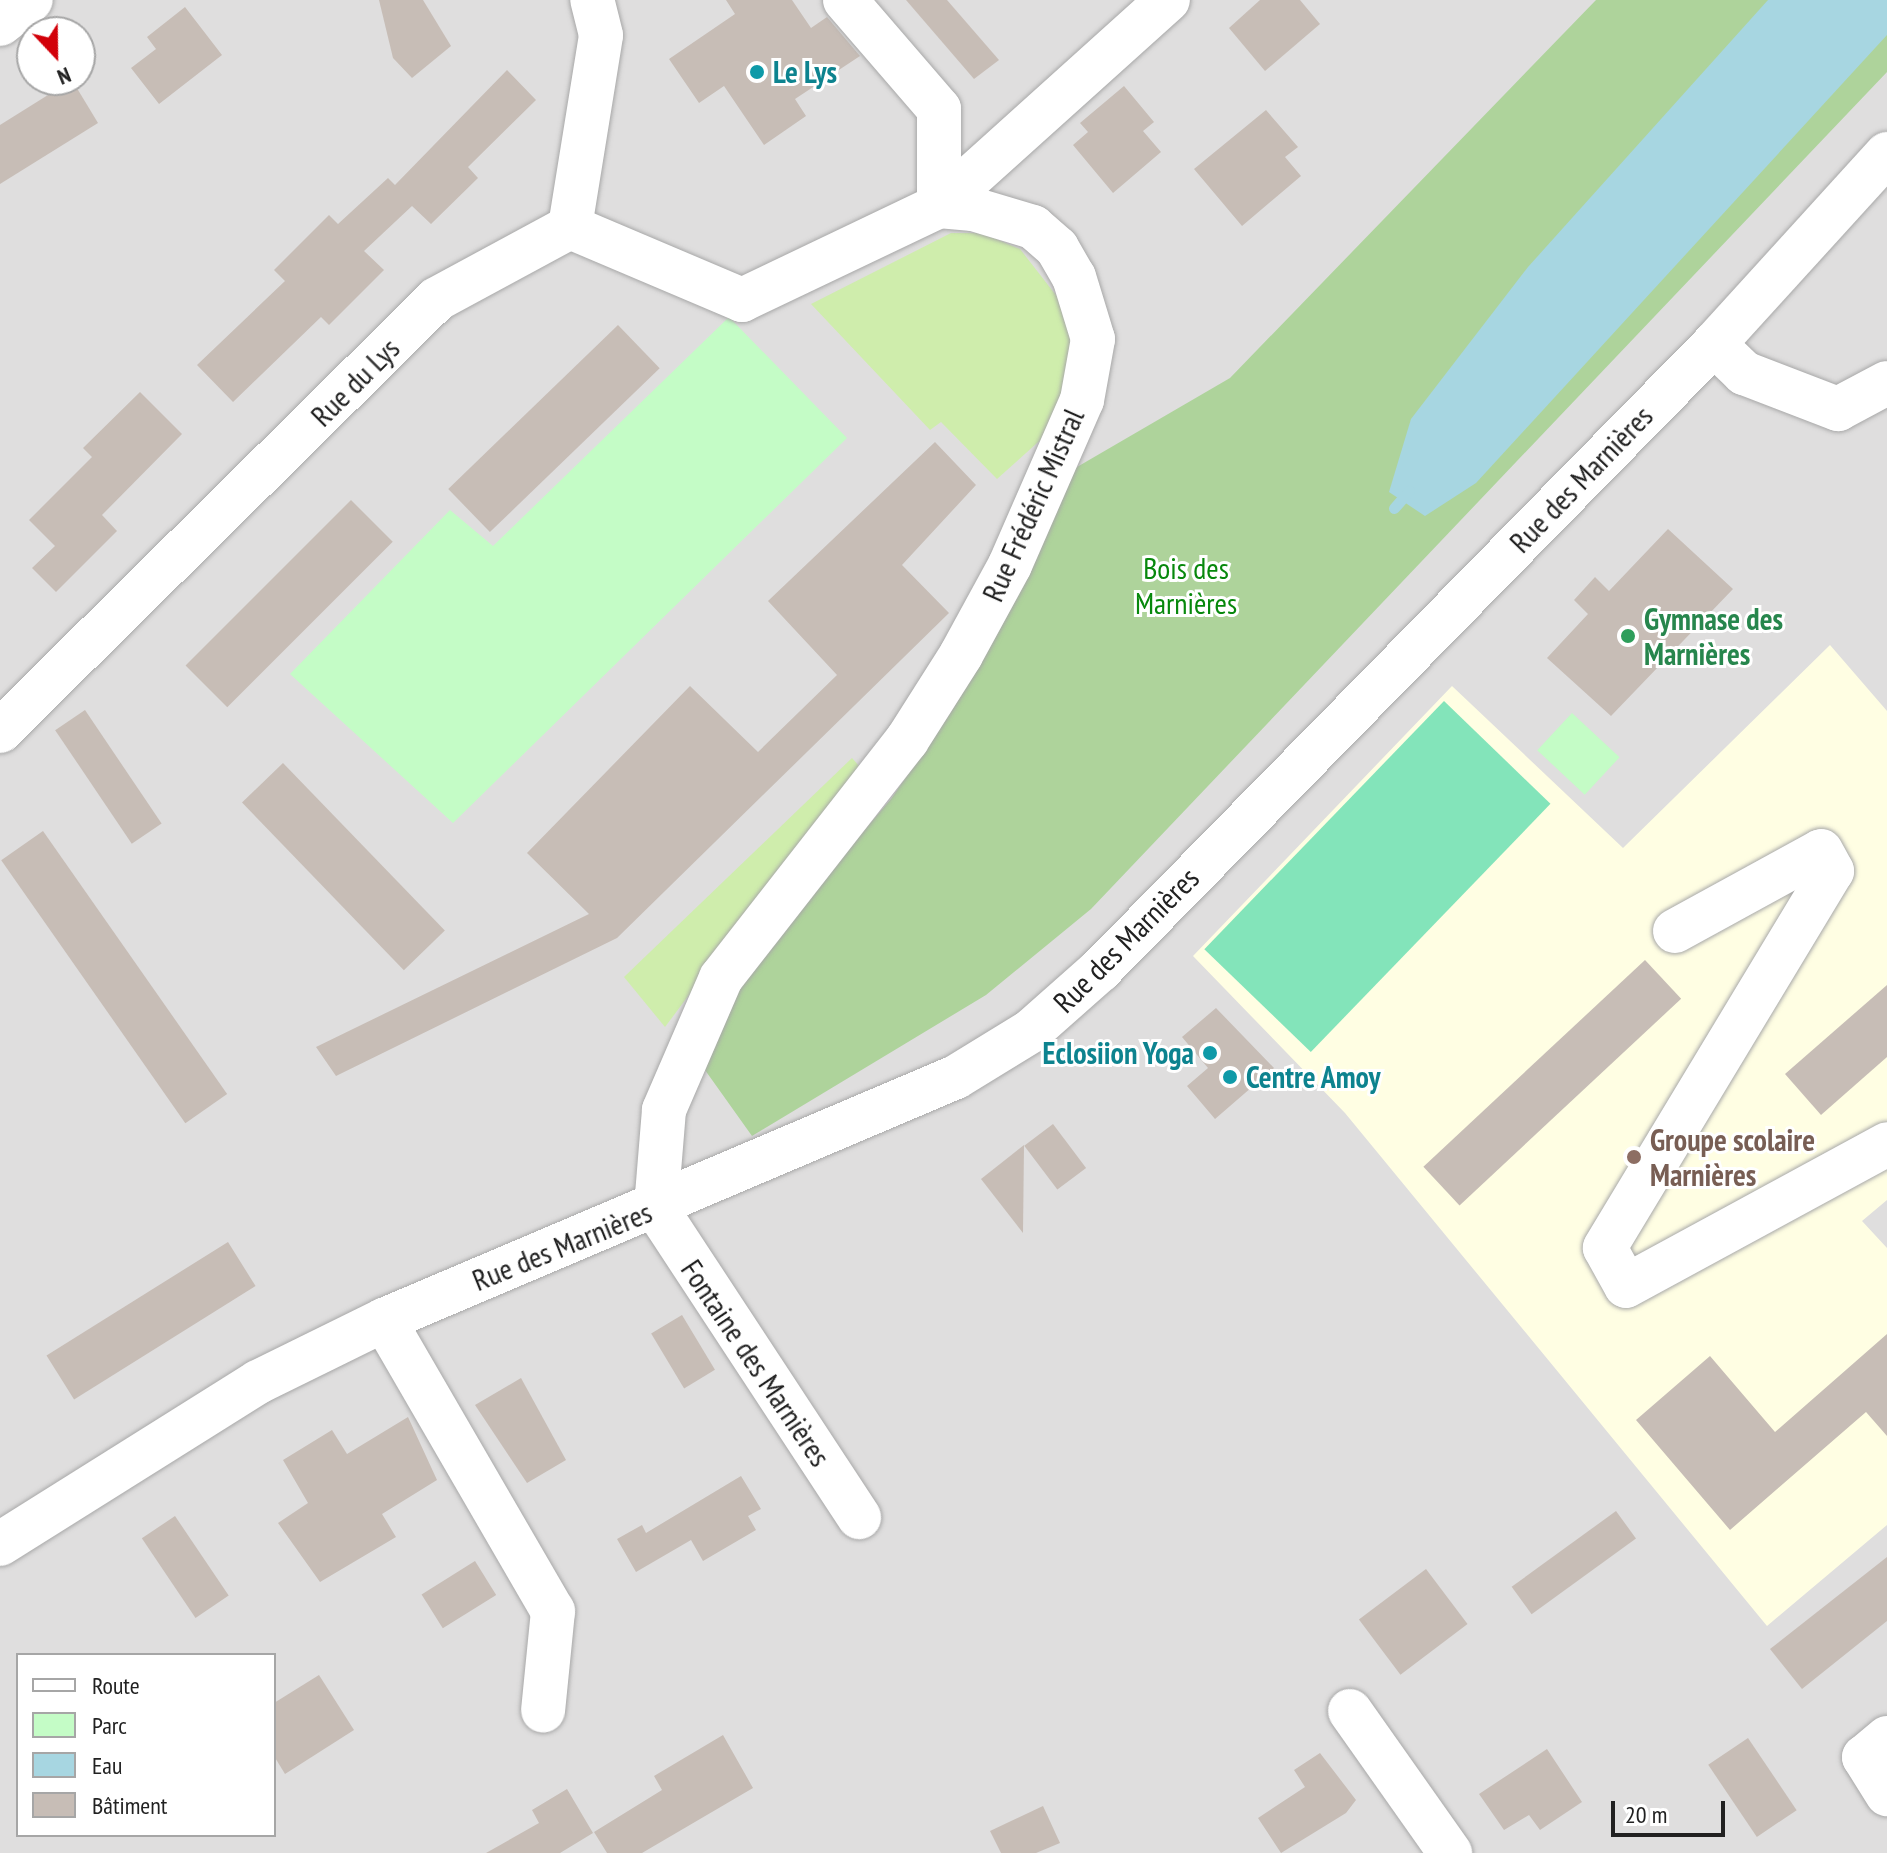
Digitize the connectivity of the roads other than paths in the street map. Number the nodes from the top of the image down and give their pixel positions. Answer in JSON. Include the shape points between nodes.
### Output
{"nodes":[{"id":1,"x":31,"y":0,"type":"edge"},
{"id":2,"x":592,"y":0,"type":"edge"},
{"id":3,"x":845,"y":0,"type":"edge"},
{"id":4,"x":1168,"y":0,"type":"edge"},
{"id":5,"x":0,"y":24,"type":"edge"},
{"id":6,"x":1887,"y":154,"type":"edge"},
{"id":7,"x":939,"y":206,"type":"junction"},
{"id":8,"x":570,"y":227,"type":"junction"},
{"id":9,"x":1714,"y":344,"type":"junction"},
{"id":10,"x":1887,"y":383,"type":"edge"},
{"id":11,"x":0,"y":731,"type":"edge"},
{"id":12,"x":1675,"y":931,"type":"dead end"},
{"id":13,"x":1887,"y":1144,"type":"edge"},
{"id":14,"x":656,"y":1208,"type":"junction"},
{"id":15,"x":384,"y":1320,"type":"junction"},
{"id":16,"x":859,"y":1517,"type":"dead end"},
{"id":17,"x":0,"y":1544,"type":"edge"},
{"id":18,"x":543,"y":1711,"type":"dead end"},
{"id":19,"x":1350,"y":1711,"type":"dead end"},
{"id":20,"x":1887,"y":1738,"type":"edge"},
{"id":21,"x":1887,"y":1794,"type":"edge"},
{"id":22,"x":1450,"y":1853,"type":"edge"}],
"edges":[{"from":1,"to":5,"type":"street"},
{"from":2,"to":8,"type":"street","via":[[601,35]]},
{"from":3,"to":7,"type":"street","via":[[939,109]]},
{"from":4,"to":7,"type":"street"},
{"from":6,"to":9,"type":"street","name":"Rue des Marnières"},
{"from":7,"to":8,"type":"street","via":[[742,300]]},
{"from":7,"to":14,"type":"street","name":"Rue Frédéric Mistral","via":[[1010,218],[1057,248],[1087,312],[1090,370],[1010,565],[961,655],[907,740],[721,978],[664,1110]]},
{"from":8,"to":11,"type":"street","name":"Rue du Lys","via":[[437,299]]},
{"from":9,"to":10,"type":"street","via":[[1744,373],[1838,409]]},
{"from":9,"to":14,"type":"street","name":"Rue des Marnières","via":[[1100,970],[1031,1031],[956,1077]]},
{"from":12,"to":13,"type":"street","via":[[1821,851],[1832,871],[1605,1248],[1626,1286]]},
{"from":14,"to":15,"type":"street","name":"Rue des Marnières"},
{"from":14,"to":16,"type":"street","name":"Fontaine des Marnières"},
{"from":15,"to":17,"type":"street","name":"Rue des Marnières","via":[[258,1382]]},
{"from":15,"to":18,"type":"street","via":[[553,1611]]},
{"from":19,"to":22,"type":"street"},
{"from":20,"to":21,"type":"street","via":[[1864,1757]]}]}
